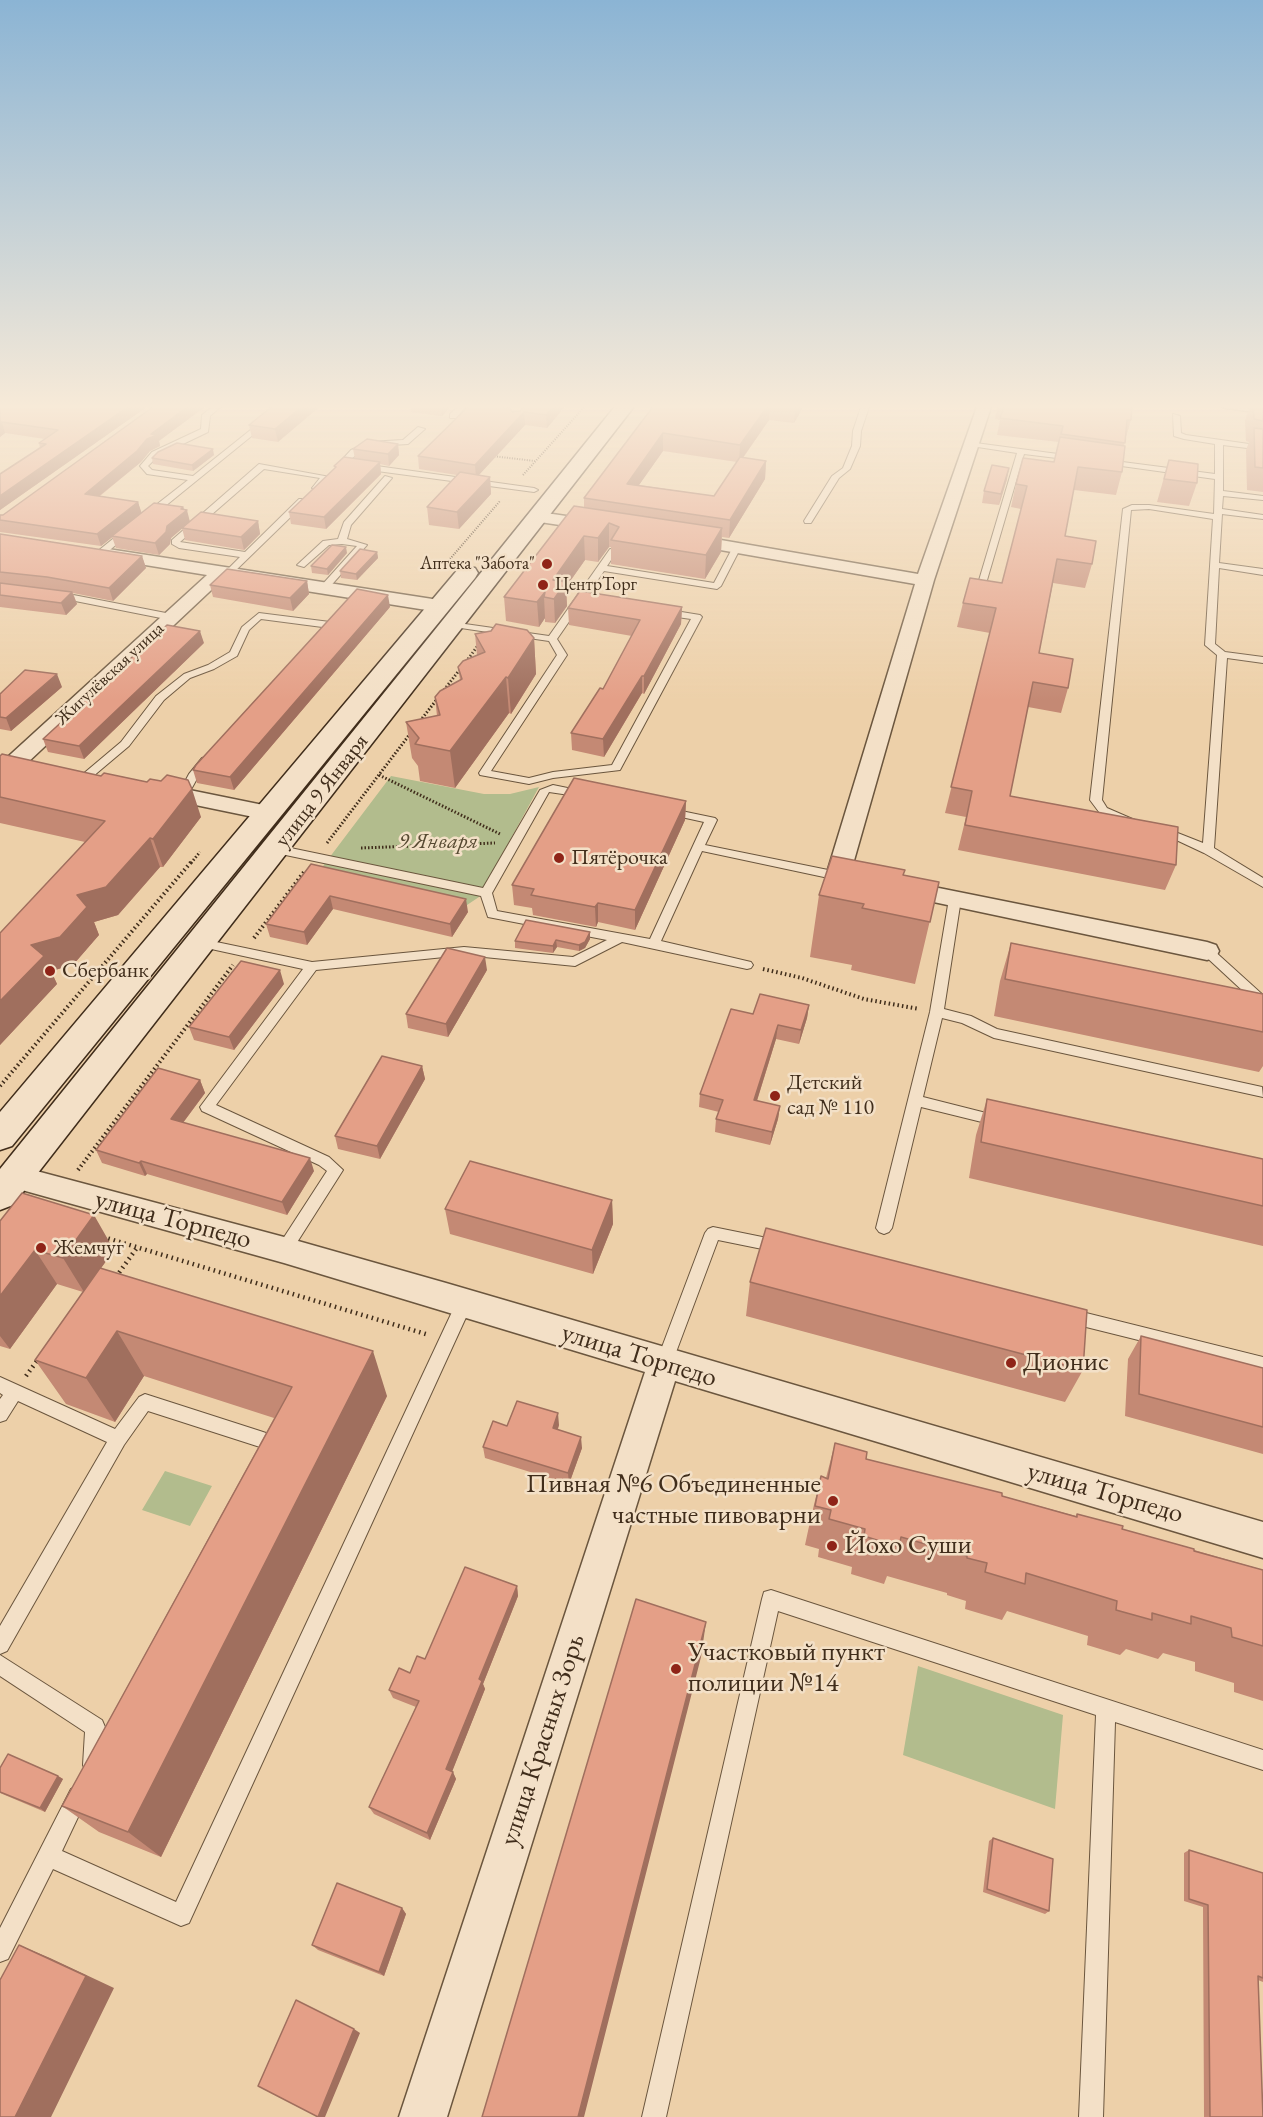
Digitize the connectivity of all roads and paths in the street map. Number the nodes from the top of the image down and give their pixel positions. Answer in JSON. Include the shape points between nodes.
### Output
{"nodes":[{"id":1,"x":163,"y":503,"type":"edge"},
{"id":2,"x":220,"y":503,"type":"edge"},
{"id":3,"x":301,"y":503,"type":"edge"},
{"id":4,"x":366,"y":503,"type":"edge"},
{"id":5,"x":525,"y":503,"type":"edge"},
{"id":6,"x":550,"y":503,"type":"edge"},
{"id":7,"x":820,"y":503,"type":"edge"},
{"id":8,"x":951,"y":503,"type":"edge"},
{"id":9,"x":1006,"y":503,"type":"edge"},
{"id":10,"x":1219,"y":503,"type":"edge"},
{"id":11,"x":1218,"y":514,"type":"junction"},
{"id":12,"x":539,"y":517,"type":"junction"},
{"id":13,"x":1263,"y":517,"type":"edge"},
{"id":14,"x":201,"y":519,"type":"junction"},
{"id":15,"x":213,"y":521,"type":"edge"},
{"id":16,"x":808,"y":522,"type":"dead end"},
{"id":17,"x":260,"y":529,"type":"edge"},
{"id":18,"x":619,"y":529,"type":"edge"},
{"id":19,"x":272,"y":531,"type":"junction"},
{"id":20,"x":666,"y":536,"type":"edge"},
{"id":21,"x":342,"y":541,"type":"junction"},
{"id":22,"x":737,"y":547,"type":"junction"},
{"id":23,"x":79,"y":549,"type":"edge"},
{"id":24,"x":613,"y":551,"type":"edge"},
{"id":25,"x":101,"y":553,"type":"junction"},
{"id":26,"x":247,"y":555,"type":"junction"},
{"id":27,"x":301,"y":565,"type":"dead end"},
{"id":28,"x":1215,"y":565,"type":"junction"},
{"id":29,"x":601,"y":568,"type":"junction"},
{"id":30,"x":1263,"y":572,"type":"edge"},
{"id":31,"x":224,"y":573,"type":"junction"},
{"id":32,"x":925,"y":580,"type":"junction"},
{"id":33,"x":981,"y":587,"type":"edge"},
{"id":34,"x":324,"y":588,"type":"junction"},
{"id":35,"x":51,"y":594,"type":"edge"},
{"id":36,"x":580,"y":599,"type":"junction"},
{"id":37,"x":591,"y":600,"type":"edge"},
{"id":38,"x":650,"y":609,"type":"edge"},
{"id":39,"x":446,"y":615,"type":"junction"},
{"id":40,"x":171,"y":617,"type":"junction"},
{"id":41,"x":490,"y":630,"type":"junction"},
{"id":42,"x":322,"y":634,"type":"edge"},
{"id":43,"x":552,"y":639,"type":"junction"},
{"id":44,"x":1222,"y":654,"type":"junction"},
{"id":45,"x":1263,"y":660,"type":"edge"},
{"id":46,"x":210,"y":756,"type":"edge"},
{"id":47,"x":13,"y":766,"type":"edge"},
{"id":48,"x":379,"y":775,"type":"junction"},
{"id":49,"x":87,"y":776,"type":"edge"},
{"id":50,"x":140,"y":787,"type":"edge"},
{"id":51,"x":183,"y":795,"type":"junction"},
{"id":52,"x":598,"y":797,"type":"edge"},
{"id":53,"x":655,"y":808,"type":"edge"},
{"id":54,"x":268,"y":813,"type":"junction"},
{"id":55,"x":517,"y":842,"type":"junction"},
{"id":56,"x":698,"y":847,"type":"junction"},
{"id":57,"x":276,"y":849,"type":"junction"},
{"id":58,"x":1208,"y":850,"type":"junction"},
{"id":59,"x":319,"y":853,"type":"junction"},
{"id":60,"x":838,"y":876,"type":"junction"},
{"id":61,"x":1263,"y":883,"type":"edge"},
{"id":62,"x":486,"y":893,"type":"junction"},
{"id":63,"x":956,"y":899,"type":"junction"},
{"id":64,"x":621,"y":938,"type":"junction"},
{"id":65,"x":202,"y":943,"type":"junction"},
{"id":66,"x":654,"y":944,"type":"junction"},
{"id":67,"x":1207,"y":951,"type":"joint"},
{"id":68,"x":243,"y":952,"type":"junction"},
{"id":69,"x":747,"y":965,"type":"joint"},
{"id":70,"x":312,"y":966,"type":"junction"},
{"id":71,"x":1263,"y":1002,"type":"edge"},
{"id":72,"x":937,"y":1012,"type":"junction"},
{"id":73,"x":1262,"y":1092,"type":"edge"},
{"id":74,"x":916,"y":1101,"type":"junction"},
{"id":75,"x":1008,"y":1123,"type":"edge"},
{"id":76,"x":0,"y":1136,"type":"edge"},
{"id":77,"x":5,"y":1182,"type":"edge"},
{"id":78,"x":63,"y":1190,"type":"junction"},
{"id":79,"x":884,"y":1228,"type":"dead end"},
{"id":80,"x":95,"y":1234,"type":"edge"},
{"id":81,"x":136,"y":1249,"type":"junction"},
{"id":82,"x":284,"y":1250,"type":"junction"},
{"id":83,"x":793,"y":1250,"type":"edge"},
{"id":84,"x":110,"y":1285,"type":"edge"},
{"id":85,"x":465,"y":1302,"type":"junction"},
{"id":86,"x":1056,"y":1312,"type":"edge"},
{"id":87,"x":447,"y":1340,"type":"junction"},
{"id":88,"x":42,"y":1354,"type":"edge"},
{"id":89,"x":664,"y":1364,"type":"junction"},
{"id":90,"x":1263,"y":1364,"type":"edge"},
{"id":91,"x":8,"y":1388,"type":"edge"},
{"id":92,"x":0,"y":1413,"type":"edge"},
{"id":93,"x":260,"y":1438,"type":"dead end"},
{"id":94,"x":118,"y":1439,"type":"junction"},
{"id":95,"x":1263,"y":1540,"type":"edge"},
{"id":96,"x":0,"y":1644,"type":"edge"},
{"id":97,"x":0,"y":1665,"type":"edge"},
{"id":98,"x":1106,"y":1708,"type":"junction"},
{"id":99,"x":1263,"y":1760,"type":"edge"},
{"id":100,"x":48,"y":1856,"type":"junction"},
{"id":101,"x":0,"y":1951,"type":"edge"},
{"id":102,"x":423,"y":2117,"type":"edge"},
{"id":103,"x":654,"y":2117,"type":"edge"},
{"id":104,"x":1091,"y":2117,"type":"edge"}],
"edges":[{"from":1,"to":25,"type":"lane"},
{"from":2,"to":14,"type":"lane"},
{"from":3,"to":19,"type":"lane"},
{"from":4,"to":21,"type":"lane","via":[[347,524]]},
{"from":5,"to":39,"type":"main road","name":"улица 9 Января"},
{"from":6,"to":12,"type":"main road","name":"улица 9 Января"},
{"from":7,"to":16,"type":"lane"},
{"from":8,"to":32,"type":"street"},
{"from":9,"to":33,"type":"lane"},
{"from":10,"to":11,"type":"lane"},
{"from":11,"to":13,"type":"lane"},
{"from":11,"to":28,"type":"lane"},
{"from":11,"to":58,"type":"lane","via":[[1149,507],[1127,509],[1096,800],[1103,810]]},
{"from":12,"to":18,"type":"street"},
{"from":12,"to":39,"type":"main road","name":"улица 9 Января"},
{"from":14,"to":15,"type":"lane"},
{"from":14,"to":26,"type":"lane","via":[[175,542]]},
{"from":17,"to":19,"type":"lane"},
{"from":19,"to":26,"type":"lane"},
{"from":20,"to":22,"type":"street"},
{"from":21,"to":27,"type":"lane","via":[[326,543]]},
{"from":21,"to":34,"type":"lane","via":[[363,545]]},
{"from":22,"to":29,"type":"lane","via":[[717,586]]},
{"from":22,"to":32,"type":"street"},
{"from":23,"to":25,"type":"street"},
{"from":24,"to":29,"type":"lane"},
{"from":25,"to":31,"type":"street"},
{"from":26,"to":31,"type":"lane"},
{"from":28,"to":30,"type":"lane"},
{"from":28,"to":44,"type":"lane","via":[[1210,645]]},
{"from":29,"to":36,"type":"lane"},
{"from":31,"to":34,"type":"street"},
{"from":31,"to":40,"type":"street","name":"Жигулёвская улица"},
{"from":32,"to":60,"type":"street"},
{"from":34,"to":39,"type":"street"},
{"from":35,"to":40,"type":"lane"},
{"from":36,"to":37,"type":"lane"},
{"from":36,"to":43,"type":"lane"},
{"from":38,"to":43,"type":"lane","via":[[697,617],[616,768],[529,781],[484,773],[562,656]]},
{"from":39,"to":41,"type":"lane"},
{"from":39,"to":54,"type":"main road","name":"улица 9 Января"},
{"from":39,"to":57,"type":"main road","name":"улица 9 Января"},
{"from":40,"to":47,"type":"street","name":"Жигулёвская улица"},
{"from":41,"to":43,"type":"lane"},
{"from":41,"to":48,"type":"path"},
{"from":42,"to":49,"type":"lane","via":[[334,621],[260,616],[244,629],[234,654],[187,676],[159,698],[125,744]]},
{"from":44,"to":45,"type":"lane"},
{"from":44,"to":58,"type":"lane"},
{"from":46,"to":51,"type":"lane"},
{"from":48,"to":55,"type":"path"},
{"from":48,"to":59,"type":"path"},
{"from":50,"to":51,"type":"street"},
{"from":51,"to":54,"type":"street"},
{"from":52,"to":55,"type":"lane","via":[[553,788],[545,790]]},
{"from":53,"to":56,"type":"lane","via":[[711,820]]},
{"from":54,"to":76,"type":"main road","name":"улица 9 Января"},
{"from":55,"to":59,"type":"path"},
{"from":55,"to":62,"type":"lane"},
{"from":56,"to":60,"type":"lane"},
{"from":56,"to":66,"type":"lane"},
{"from":57,"to":59,"type":"lane"},
{"from":57,"to":65,"type":"main road","name":"улица 9 Января"},
{"from":58,"to":61,"type":"lane"},
{"from":59,"to":62,"type":"lane"},
{"from":59,"to":68,"type":"path"},
{"from":60,"to":63,"type":"street"},
{"from":62,"to":64,"type":"lane","via":[[492,914]]},
{"from":63,"to":67,"type":"street"},
{"from":63,"to":72,"type":"lane"},
{"from":64,"to":66,"type":"lane"},
{"from":64,"to":70,"type":"lane","via":[[575,962],[464,951]]},
{"from":65,"to":68,"type":"lane"},
{"from":65,"to":77,"type":"main road","name":"улица 9 Января"},
{"from":66,"to":69,"type":"lane"},
{"from":67,"to":71,"type":"lane"},
{"from":68,"to":70,"type":"lane"},
{"from":68,"to":78,"type":"path"},
{"from":69,"to":72,"type":"path","via":[[864,999]]},
{"from":70,"to":82,"type":"lane","via":[[207,1107],[336,1170]]},
{"from":72,"to":73,"type":"lane","via":[[966,1019],[994,1033]]},
{"from":72,"to":74,"type":"lane"},
{"from":74,"to":75,"type":"lane"},
{"from":74,"to":79,"type":"lane"},
{"from":77,"to":78,"type":"street","name":"улица Торпедо"},
{"from":78,"to":82,"type":"street","name":"улица Торпедо"},
{"from":80,"to":81,"type":"path"},
{"from":81,"to":84,"type":"path"},
{"from":81,"to":87,"type":"path"},
{"from":82,"to":85,"type":"street","name":"улица Торпедо"},
{"from":83,"to":89,"type":"lane","via":[[713,1233]]},
{"from":85,"to":87,"type":"lane"},
{"from":85,"to":89,"type":"street","name":"улица Торпедо"},
{"from":86,"to":90,"type":"lane"},
{"from":87,"to":100,"type":"lane","via":[[181,1915]]},
{"from":88,"to":91,"type":"path"},
{"from":89,"to":95,"type":"street","name":"улица Торпедо"},
{"from":89,"to":102,"type":"street","name":"улица Красных Зорь"},
{"from":91,"to":92,"type":"lane"},
{"from":91,"to":94,"type":"lane"},
{"from":93,"to":94,"type":"lane","via":[[145,1402]]},
{"from":94,"to":96,"type":"lane"},
{"from":97,"to":100,"type":"lane","via":[[95,1727],[92,1769]]},
{"from":98,"to":99,"type":"lane"},
{"from":98,"to":103,"type":"lane","via":[[771,1599]]},
{"from":98,"to":104,"type":"lane"},
{"from":100,"to":101,"type":"lane"}]}
